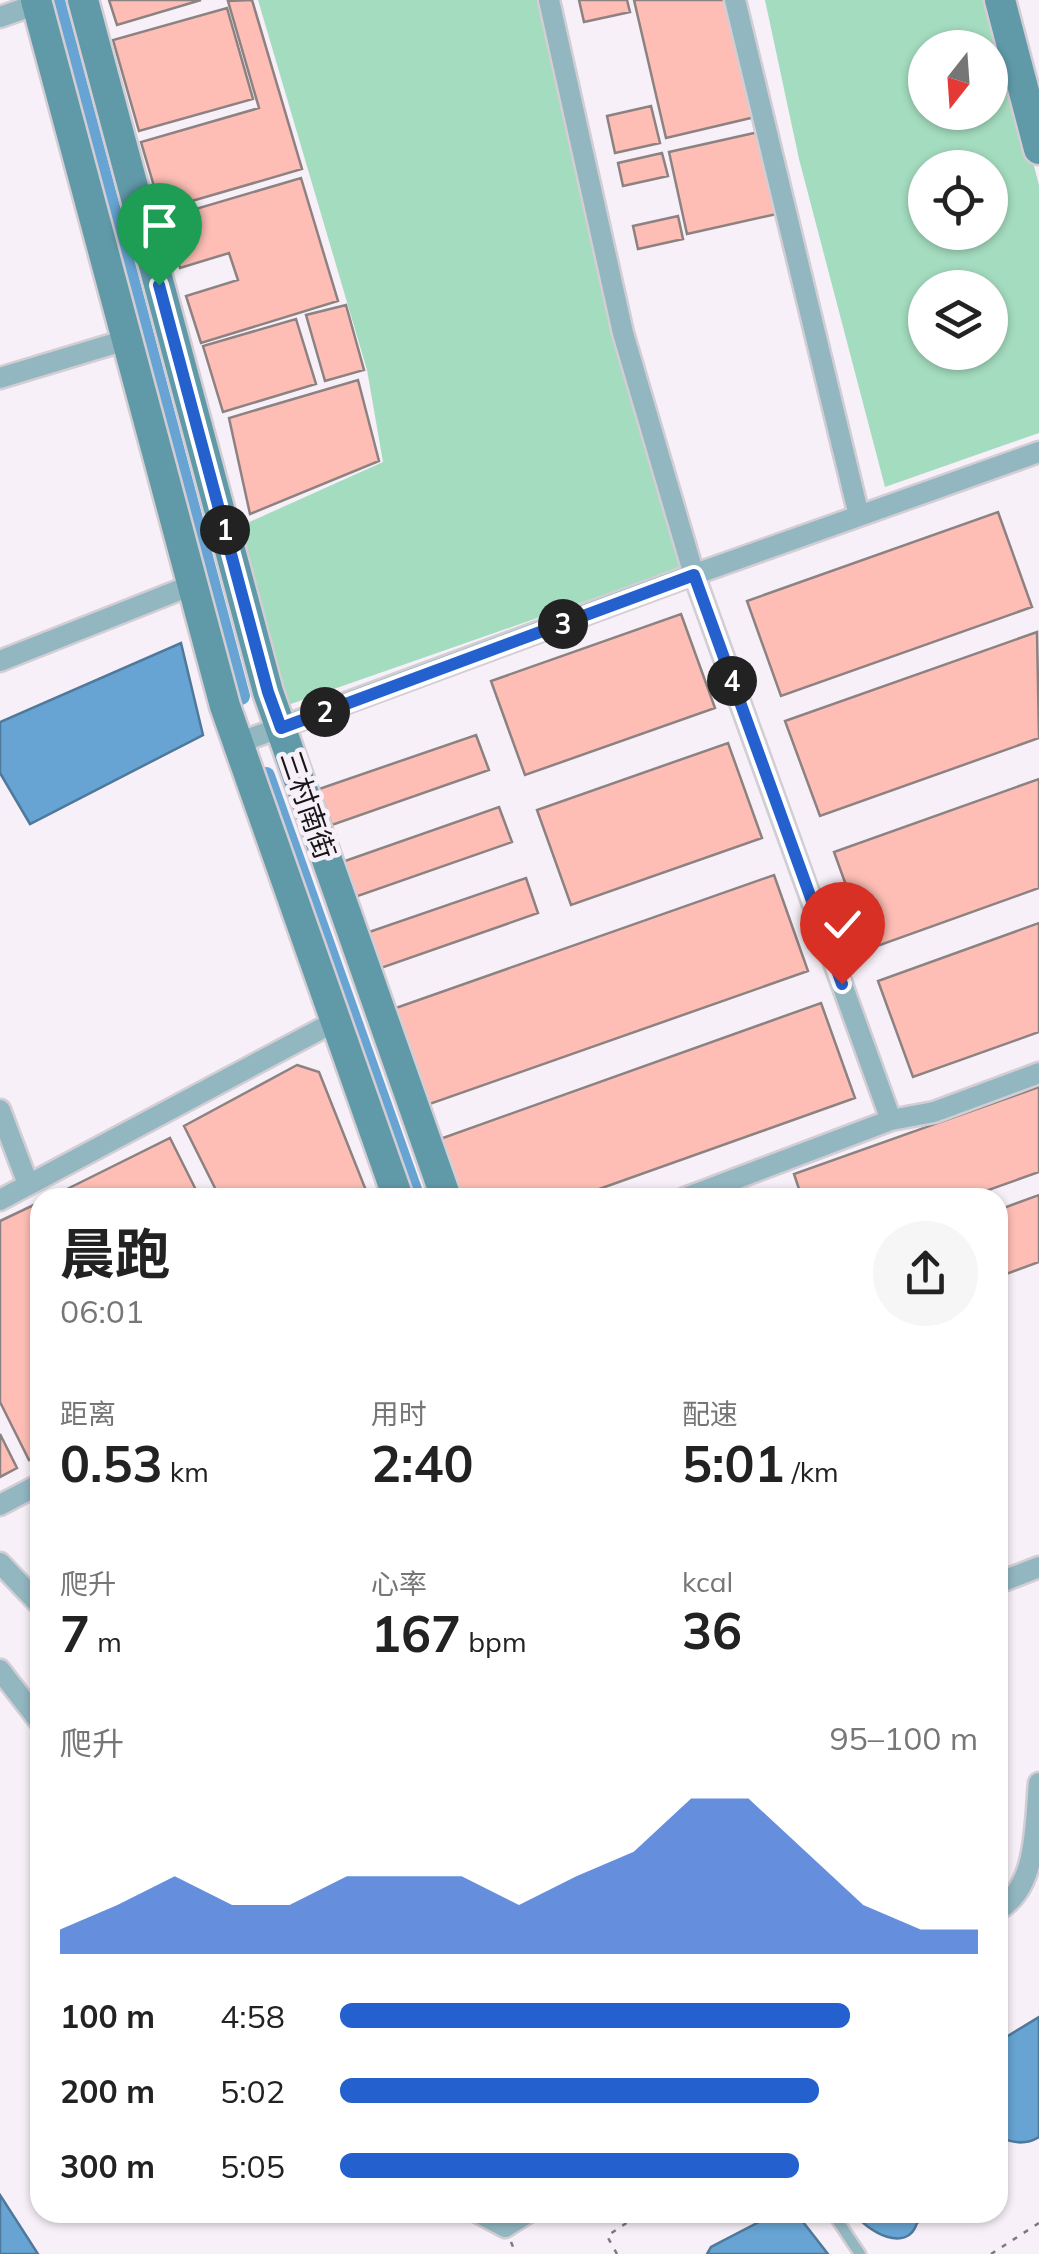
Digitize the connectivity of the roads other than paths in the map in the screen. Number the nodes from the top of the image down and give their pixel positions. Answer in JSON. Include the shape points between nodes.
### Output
{"nodes":[{"id":1,"x":83,"y":0,"type":"edge"},
{"id":2,"x":549,"y":0,"type":"edge"},
{"id":3,"x":735,"y":0,"type":"edge"},
{"id":4,"x":1000,"y":0,"type":"edge"},
{"id":5,"x":36,"y":2,"type":"edge"},
{"id":6,"x":0,"y":17,"type":"edge"},
{"id":7,"x":1039,"y":149,"type":"edge"},
{"id":8,"x":126,"y":340,"type":"junction"},
{"id":9,"x":0,"y":378,"type":"edge"},
{"id":10,"x":1039,"y":452,"type":"edge"},
{"id":11,"x":859,"y":516,"type":"junction"},
{"id":12,"x":694,"y":575,"type":"junction"},
{"id":13,"x":192,"y":585,"type":"junction"},
{"id":14,"x":0,"y":661,"type":"edge"},
{"id":15,"x":281,"y":728,"type":"junction"},
{"id":16,"x":238,"y":743,"type":"junction"},
{"id":17,"x":336,"y":1021,"type":"junction"},
{"id":18,"x":1039,"y":1073,"type":"edge"},
{"id":19,"x":0,"y":1110,"type":"edge"},
{"id":20,"x":891,"y":1120,"type":"junction"},
{"id":21,"x":28,"y":1184,"type":"junction"},
{"id":22,"x":394,"y":1188,"type":"edge"},
{"id":23,"x":442,"y":1188,"type":"edge"},
{"id":24,"x":712,"y":1188,"type":"edge"},
{"id":25,"x":0,"y":1200,"type":"edge"},
{"id":26,"x":30,"y":1489,"type":"edge"},
{"id":27,"x":0,"y":1505,"type":"edge"},
{"id":28,"x":0,"y":1563,"type":"edge"},
{"id":29,"x":1039,"y":1567,"type":"edge"},
{"id":30,"x":1008,"y":1579,"type":"edge"},
{"id":31,"x":30,"y":1594,"type":"edge"},
{"id":32,"x":0,"y":1670,"type":"edge"},
{"id":33,"x":30,"y":1709,"type":"edge"},
{"id":34,"x":1039,"y":1783,"type":"edge"},
{"id":35,"x":1008,"y":1904,"type":"edge"},
{"id":36,"x":839,"y":2223,"type":"edge"},
{"id":37,"x":860,"y":2254,"type":"edge"}],
"edges":[{"from":1,"to":15,"type":"street","name":"三村南街"},
{"from":2,"to":12,"type":"street","via":[[622,332]]},
{"from":3,"to":11,"type":"street"},
{"from":4,"to":7,"type":"street"},
{"from":5,"to":6,"type":"street"},
{"from":5,"to":8,"type":"street","name":"三村南街"},
{"from":8,"to":9,"type":"street"},
{"from":8,"to":13,"type":"street","name":"三村南街"},
{"from":10,"to":11,"type":"street"},
{"from":11,"to":12,"type":"street"},
{"from":12,"to":15,"type":"street"},
{"from":12,"to":20,"type":"street"},
{"from":13,"to":14,"type":"street"},
{"from":13,"to":16,"type":"street","name":"三村南街"},
{"from":15,"to":16,"type":"street"},
{"from":15,"to":23,"type":"street","name":"三村南街"},
{"from":16,"to":17,"type":"street","name":"三村南街"},
{"from":17,"to":21,"type":"street"},
{"from":17,"to":22,"type":"street","name":"三村南街"},
{"from":18,"to":20,"type":"street","via":[[934,1112]]},
{"from":19,"to":21,"type":"street"},
{"from":20,"to":24,"type":"street"},
{"from":21,"to":25,"type":"street"},
{"from":26,"to":27,"type":"street"},
{"from":28,"to":31,"type":"street"},
{"from":29,"to":30,"type":"street"},
{"from":32,"to":33,"type":"street"},
{"from":34,"to":35,"type":"street","via":[[1030,1863]]},
{"from":36,"to":37,"type":"lane"}]}
